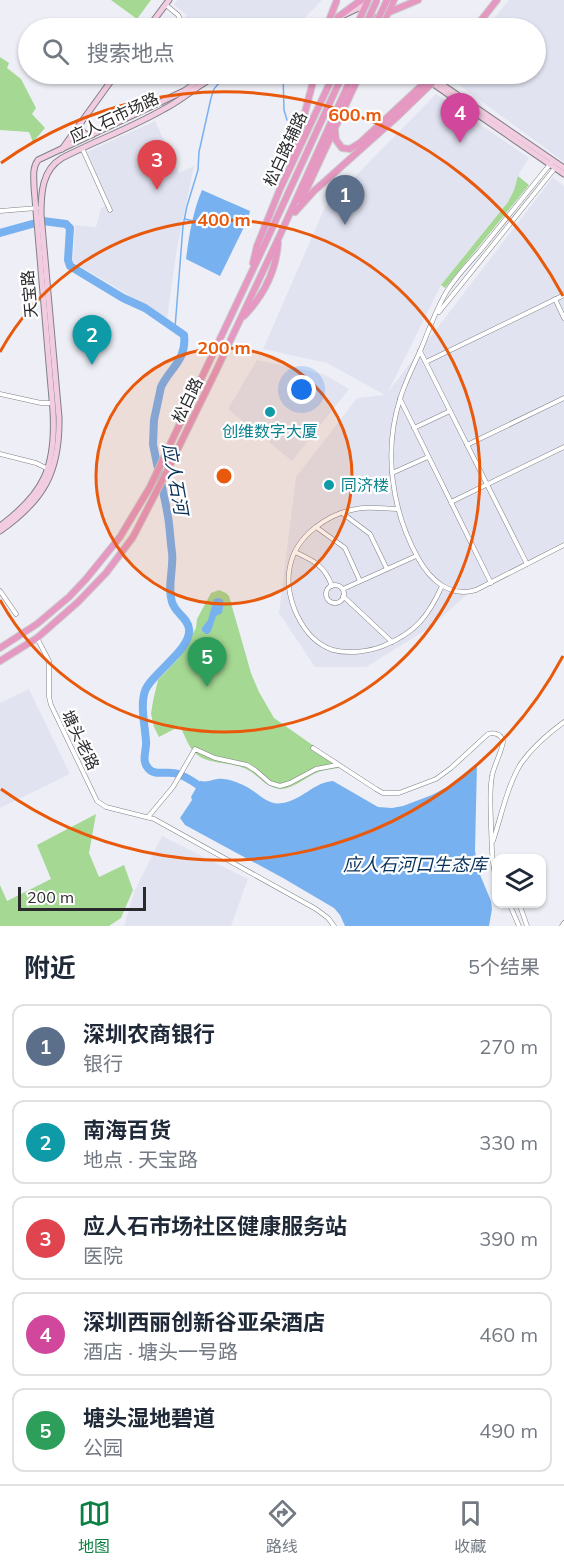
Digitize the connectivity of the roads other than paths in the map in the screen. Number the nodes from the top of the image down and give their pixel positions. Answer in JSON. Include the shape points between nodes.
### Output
{"nodes":[{"id":1,"x":337,"y":0,"type":"edge"},
{"id":2,"x":376,"y":0,"type":"edge"},
{"id":3,"x":387,"y":0,"type":"edge"},
{"id":4,"x":394,"y":0,"type":"edge"},
{"id":5,"x":418,"y":0,"type":"edge"},
{"id":6,"x":488,"y":0,"type":"edge"},
{"id":7,"x":497,"y":0,"type":"edge"},
{"id":8,"x":365,"y":1,"type":"edge"},
{"id":9,"x":168,"y":2,"type":"edge"},
{"id":10,"x":389,"y":12,"type":"junction"},
{"id":11,"x":338,"y":17,"type":"edge"},
{"id":12,"x":156,"y":18,"type":"edge"},
{"id":13,"x":180,"y":18,"type":"edge"},
{"id":14,"x":330,"y":18,"type":"edge"},
{"id":15,"x":358,"y":18,"type":"edge"},
{"id":16,"x":368,"y":18,"type":"edge"},
{"id":17,"x":376,"y":18,"type":"edge"},
{"id":18,"x":379,"y":18,"type":"edge"},
{"id":19,"x":386,"y":18,"type":"edge"},
{"id":20,"x":478,"y":18,"type":"edge"},
{"id":21,"x":483,"y":18,"type":"edge"},
{"id":22,"x":109,"y":84,"type":"edge"},
{"id":23,"x":196,"y":84,"type":"edge"},
{"id":24,"x":312,"y":84,"type":"edge"},
{"id":25,"x":329,"y":84,"type":"edge"},
{"id":26,"x":338,"y":84,"type":"edge"},
{"id":27,"x":348,"y":84,"type":"edge"},
{"id":28,"x":355,"y":84,"type":"edge"},
{"id":29,"x":426,"y":84,"type":"edge"},
{"id":30,"x":427,"y":84,"type":"edge"},
{"id":31,"x":439,"y":84,"type":"edge"},
{"id":32,"x":185,"y":93,"type":"junction"},
{"id":33,"x":82,"y":120,"type":"junction"},
{"id":34,"x":335,"y":129,"type":"junction"},
{"id":35,"x":94,"y":135,"type":"junction"},
{"id":36,"x":82,"y":148,"type":"junction"},
{"id":37,"x":61,"y":150,"type":"junction"},
{"id":38,"x":62,"y":158,"type":"joint"},
{"id":39,"x":551,"y":162,"type":"junction"},
{"id":40,"x":559,"y":167,"type":"edge"},
{"id":41,"x":564,"y":174,"type":"edge"},
{"id":42,"x":280,"y":189,"type":"junction"},
{"id":43,"x":110,"y":210,"type":"dead end"},
{"id":44,"x":0,"y":211,"type":"edge"},
{"id":45,"x":38,"y":211,"type":"junction"},
{"id":46,"x":295,"y":212,"type":"junction"},
{"id":47,"x":40,"y":230,"type":"junction"},
{"id":48,"x":280,"y":236,"type":"junction"},
{"id":49,"x":251,"y":272,"type":"junction"},
{"id":50,"x":564,"y":295,"type":"edge"},
{"id":51,"x":555,"y":300,"type":"junction"},
{"id":52,"x":435,"y":317,"type":"junction"},
{"id":53,"x":564,"y":318,"type":"edge"},
{"id":54,"x":420,"y":351,"type":"junction"},
{"id":55,"x":426,"y":362,"type":"junction"},
{"id":56,"x":0,"y":393,"type":"edge"},
{"id":57,"x":564,"y":398,"type":"edge"},
{"id":58,"x":400,"y":399,"type":"junction"},
{"id":59,"x":52,"y":402,"type":"junction"},
{"id":60,"x":450,"y":411,"type":"junction"},
{"id":61,"x":414,"y":428,"type":"junction"},
{"id":62,"x":467,"y":445,"type":"junction"},
{"id":63,"x":564,"y":447,"type":"edge"},
{"id":64,"x":0,"y":454,"type":"edge"},
{"id":65,"x":428,"y":457,"type":"junction"},
{"id":66,"x":48,"y":469,"type":"junction"},
{"id":67,"x":392,"y":473,"type":"junction"},
{"id":68,"x":487,"y":484,"type":"junction"},
{"id":69,"x":451,"y":502,"type":"junction"},
{"id":70,"x":397,"y":509,"type":"junction"},
{"id":71,"x":342,"y":513,"type":"junction"},
{"id":72,"x":0,"y":526,"type":"edge"},
{"id":73,"x":316,"y":527,"type":"junction"},
{"id":74,"x":0,"y":531,"type":"edge"},
{"id":75,"x":564,"y":545,"type":"edge"},
{"id":76,"x":295,"y":552,"type":"junction"},
{"id":77,"x":416,"y":556,"type":"junction"},
{"id":78,"x":527,"y":564,"type":"junction"},
{"id":79,"x":387,"y":569,"type":"junction"},
{"id":80,"x":360,"y":581,"type":"junction"},
{"id":81,"x":491,"y":583,"type":"junction"},
{"id":82,"x":332,"y":585,"type":"junction"},
{"id":83,"x":442,"y":586,"type":"junction"},
{"id":84,"x":343,"y":589,"type":"junction"},
{"id":85,"x":0,"y":591,"type":"edge"},
{"id":86,"x":344,"y":596,"type":"junction"},
{"id":87,"x":16,"y":614,"type":"dead end"},
{"id":88,"x":37,"y":638,"type":"junction"},
{"id":89,"x":392,"y":642,"type":"junction"},
{"id":90,"x":0,"y":648,"type":"edge"},
{"id":91,"x":0,"y":661,"type":"edge"},
{"id":92,"x":564,"y":722,"type":"edge"},
{"id":93,"x":313,"y":748,"type":"dead end"},
{"id":94,"x":339,"y":765,"type":"junction"},
{"id":95,"x":148,"y":817,"type":"junction"},
{"id":96,"x":492,"y":845,"type":"junction"},
{"id":97,"x":492,"y":854,"type":"edge"},
{"id":98,"x":511,"y":908,"type":"edge"},
{"id":99,"x":521,"y":908,"type":"edge"},
{"id":100,"x":334,"y":926,"type":"edge"},
{"id":101,"x":519,"y":926,"type":"edge"},
{"id":102,"x":527,"y":926,"type":"edge"}],
"edges":[{"from":1,"to":14,"type":"main road","bridge":true},
{"from":2,"to":8,"type":"main road"},
{"from":2,"to":16,"type":"main road","bridge":true},
{"from":3,"to":18,"type":"main road","bridge":true},
{"from":4,"to":10,"type":"main road"},
{"from":5,"to":10,"type":"main road"},
{"from":6,"to":20,"type":"main road"},
{"from":7,"to":21,"type":"main road"},
{"from":8,"to":11,"type":"main road"},
{"from":8,"to":15,"type":"main road"},
{"from":9,"to":12,"type":"street"},
{"from":9,"to":13,"type":"street"},
{"from":10,"to":17,"type":"main road"},
{"from":10,"to":19,"type":"main road"},
{"from":22,"to":33,"type":"street","name":"天宝路"},
{"from":23,"to":32,"type":"street","name":"应人石市场路"},
{"from":24,"to":42,"type":"main road"},
{"from":25,"to":42,"type":"main road","name":"松白路辅路"},
{"from":26,"to":49,"type":"main road","name":"松白路"},
{"from":27,"to":48,"type":"main road","name":"松白路"},
{"from":28,"to":34,"type":"main road"},
{"from":29,"to":34,"type":"main road","via":[[354,148],[345,149],[338,144]]},
{"from":30,"to":46,"type":"main road"},
{"from":31,"to":39,"type":"street"},
{"from":32,"to":35,"type":"street","name":"应人石市场路"},
{"from":32,"to":36,"type":"street","name":"应人石市场路","via":[[159,112]]},
{"from":33,"to":35,"type":"street","via":[[83,132]]},
{"from":33,"to":37,"type":"street","name":"天宝路"},
{"from":34,"to":46,"type":"main road"},
{"from":35,"to":37,"type":"street","name":"应人石市场路"},
{"from":36,"to":38,"type":"street","name":"应人石市场路"},
{"from":36,"to":43,"type":"street"},
{"from":37,"to":45,"type":"street","name":"天宝路","via":[[36,163]]},
{"from":38,"to":45,"type":"street","name":"天宝路","via":[[46,175]]},
{"from":39,"to":40,"type":"street"},
{"from":39,"to":52,"type":"street","via":[[447,290]]},
{"from":40,"to":41,"type":"street"},
{"from":40,"to":52,"type":"street"},
{"from":42,"to":49,"type":"main road","name":"松白路辅路"},
{"from":44,"to":45,"type":"street"},
{"from":45,"to":47,"type":"street","name":"天宝路"},
{"from":46,"to":48,"type":"main road"},
{"from":47,"to":59,"type":"street","name":"天宝路"},
{"from":47,"to":74,"type":"street","name":"天宝路","via":[[59,417],[58,451],[41,493]]},
{"from":48,"to":88,"type":"main road","name":"松白路","via":[[133,537],[106,573]]},
{"from":49,"to":90,"type":"main road","name":"松白路","via":[[163,461],[120,537],[69,597]]},
{"from":50,"to":51,"type":"street"},
{"from":51,"to":53,"type":"street"},
{"from":51,"to":55,"type":"street"},
{"from":52,"to":54,"type":"street"},
{"from":54,"to":55,"type":"street"},
{"from":54,"to":58,"type":"street"},
{"from":55,"to":60,"type":"street"},
{"from":56,"to":59,"type":"street"},
{"from":57,"to":62,"type":"street"},
{"from":58,"to":61,"type":"street"},
{"from":58,"to":67,"type":"street","via":[[392,441]]},
{"from":59,"to":66,"type":"street","name":"天宝路","via":[[54,446]]},
{"from":60,"to":61,"type":"street"},
{"from":60,"to":62,"type":"street"},
{"from":61,"to":65,"type":"street"},
{"from":62,"to":68,"type":"street"},
{"from":63,"to":68,"type":"street"},
{"from":64,"to":66,"type":"street"},
{"from":65,"to":67,"type":"street"},
{"from":65,"to":69,"type":"street"},
{"from":66,"to":72,"type":"street","name":"天宝路","via":[[27,503]]},
{"from":67,"to":70,"type":"street"},
{"from":68,"to":69,"type":"street"},
{"from":68,"to":78,"type":"street"},
{"from":69,"to":81,"type":"street"},
{"from":70,"to":71,"type":"street","via":[[363,508]]},
{"from":70,"to":77,"type":"street"},
{"from":71,"to":73,"type":"street"},
{"from":71,"to":79,"type":"street","via":[[370,534]]},
{"from":73,"to":76,"type":"street"},
{"from":73,"to":80,"type":"street","via":[[345,548]]},
{"from":75,"to":78,"type":"street"},
{"from":76,"to":82,"type":"street","via":[[317,563]]},
{"from":76,"to":89,"type":"street","via":[[289,568],[290,591],[298,616],[314,638],[332,650],[347,651]]},
{"from":77,"to":79,"type":"street"},
{"from":77,"to":83,"type":"street"},
{"from":78,"to":81,"type":"street"},
{"from":79,"to":80,"type":"street"},
{"from":80,"to":84,"type":"street"},
{"from":81,"to":83,"type":"street","via":[[465,592]]},
{"from":82,"to":84,"type":"street"},
{"from":82,"to":86,"type":"street","via":[[326,592],[328,600],[335,603]]},
{"from":83,"to":89,"type":"street","via":[[424,619]]},
{"from":84,"to":86,"type":"street"},
{"from":85,"to":87,"type":"street"},
{"from":86,"to":89,"type":"street"},
{"from":88,"to":91,"type":"main road","name":"松白路"},
{"from":88,"to":95,"type":"street","name":"塘头老路","via":[[49,664],[48,697],[97,801],[106,807]]},
{"from":92,"to":96,"type":"street","via":[[520,766]]},
{"from":93,"to":94,"type":"street"},
{"from":94,"to":95,"type":"street","via":[[316,769],[285,785],[275,785],[247,765],[195,749],[173,787]]},
{"from":94,"to":96,"type":"street","via":[[383,793],[399,793],[441,776],[485,736],[496,733],[503,742],[490,786]]},
{"from":95,"to":100,"type":"street","name":"塘头老路","via":[[316,909]]},
{"from":96,"to":97,"type":"street"},
{"from":98,"to":101,"type":"street"},
{"from":99,"to":102,"type":"street"}]}
